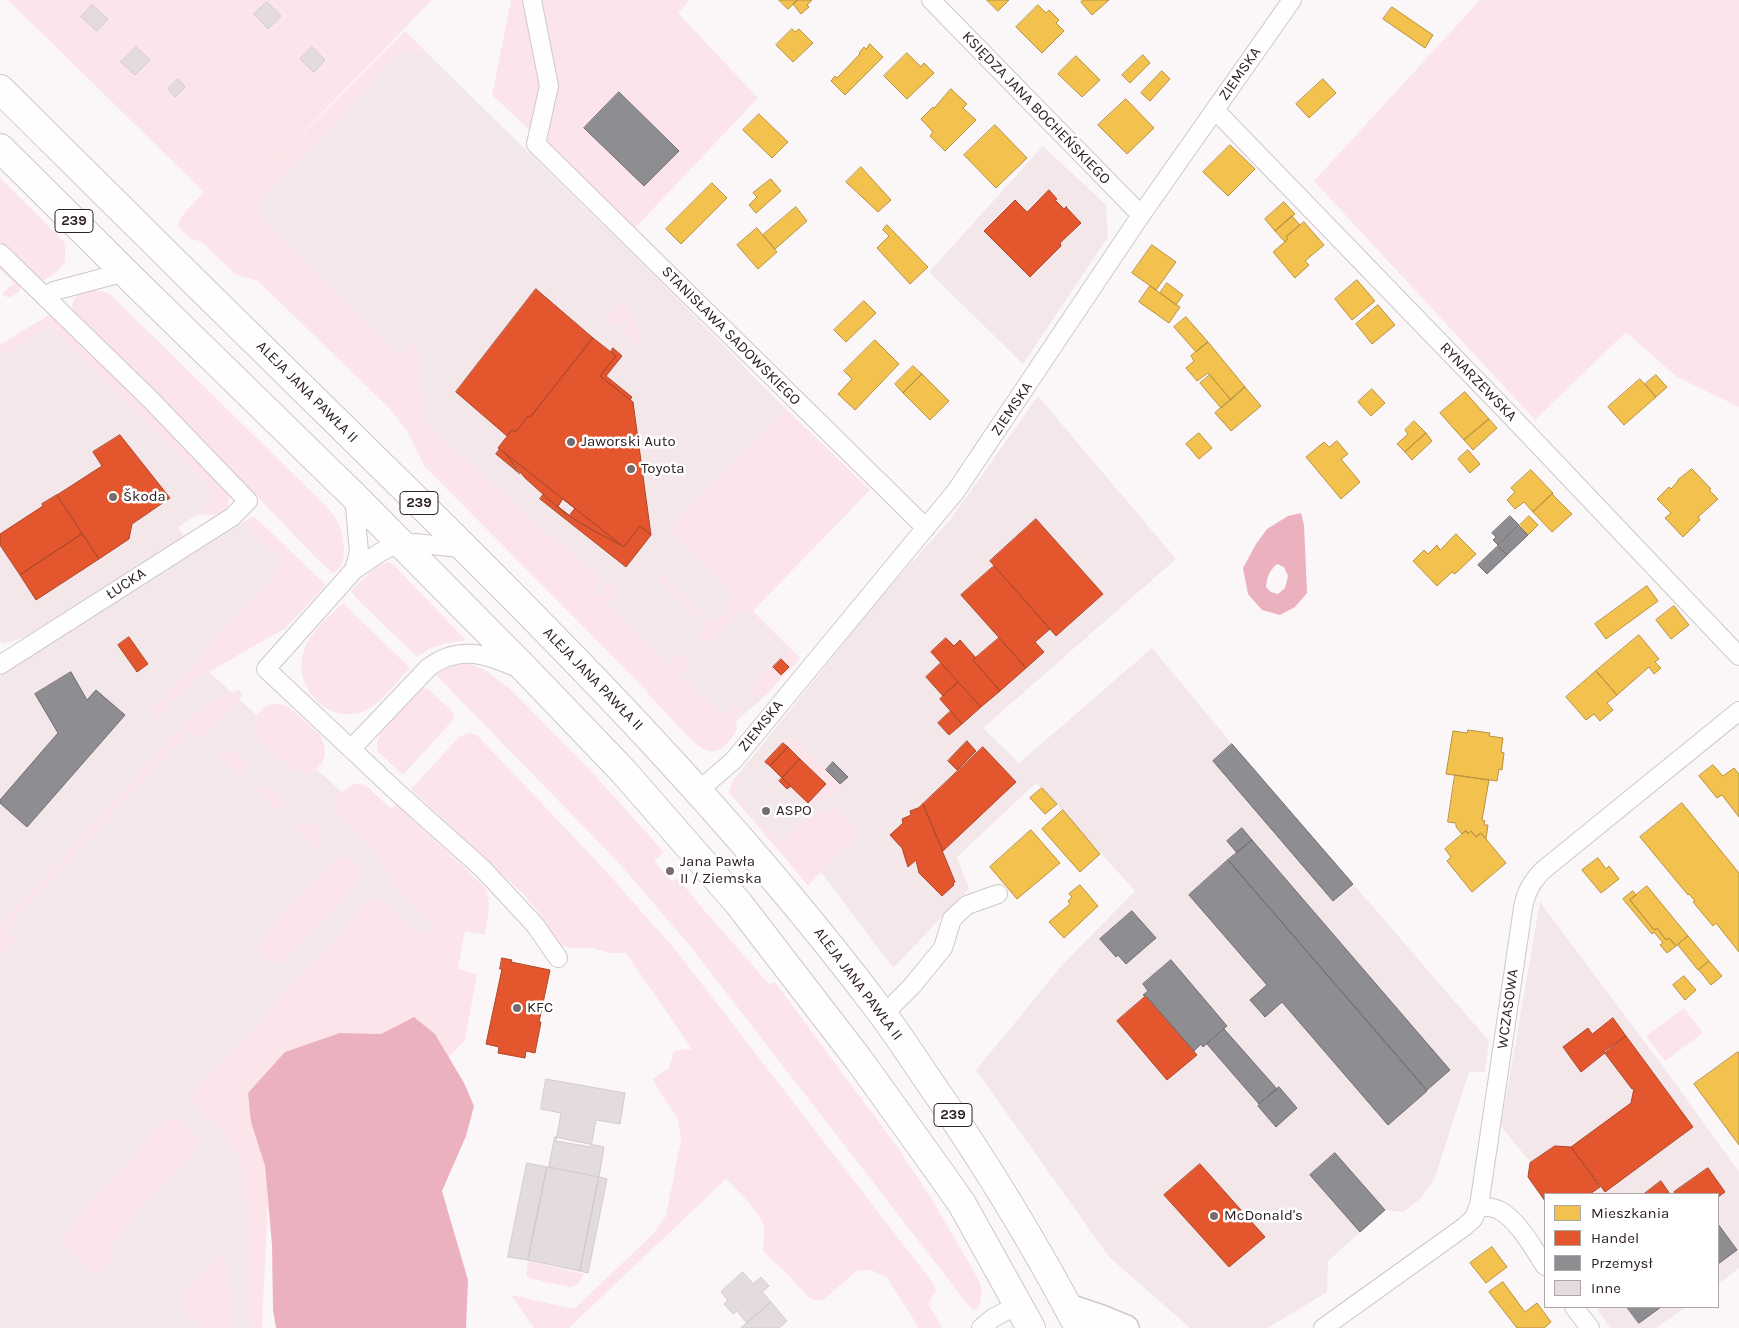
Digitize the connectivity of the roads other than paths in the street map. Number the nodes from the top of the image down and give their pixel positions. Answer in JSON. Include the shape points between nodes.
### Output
{"nodes":[{"id":1,"x":532,"y":0,"type":"edge"},
{"id":2,"x":931,"y":0,"type":"edge"},
{"id":3,"x":1292,"y":0,"type":"edge"},
{"id":4,"x":5,"y":99,"type":"edge"},
{"id":5,"x":1215,"y":110,"type":"junction"},
{"id":6,"x":0,"y":148,"type":"edge"},
{"id":7,"x":1141,"y":216,"type":"junction"},
{"id":8,"x":0,"y":253,"type":"edge"},
{"id":9,"x":125,"y":272,"type":"junction"},
{"id":10,"x":44,"y":296,"type":"junction"},
{"id":11,"x":354,"y":496,"type":"junction"},
{"id":12,"x":926,"y":528,"type":"junction"},
{"id":13,"x":401,"y":544,"type":"junction"},
{"id":14,"x":468,"y":550,"type":"junction"},
{"id":15,"x":354,"y":570,"type":"junction"},
{"id":16,"x":1739,"y":656,"type":"edge"},
{"id":17,"x":0,"y":664,"type":"edge"},
{"id":18,"x":527,"y":671,"type":"junction"},
{"id":19,"x":1739,"y":711,"type":"edge"},
{"id":20,"x":352,"y":748,"type":"junction"},
{"id":21,"x":698,"y":791,"type":"junction"},
{"id":22,"x":998,"y":894,"type":"dead end"},
{"id":23,"x":558,"y":958,"type":"dead end"},
{"id":24,"x":883,"y":1015,"type":"junction"},
{"id":25,"x":1479,"y":1206,"type":"junction"},
{"id":26,"x":1544,"y":1265,"type":"edge"},
{"id":27,"x":1019,"y":1304,"type":"junction"},
{"id":28,"x":1575,"y":1308,"type":"edge"},
{"id":29,"x":1074,"y":1318,"type":"edge"},
{"id":30,"x":981,"y":1328,"type":"edge"},
{"id":31,"x":1031,"y":1328,"type":"edge"},
{"id":32,"x":1126,"y":1328,"type":"edge"},
{"id":33,"x":1323,"y":1328,"type":"edge"},
{"id":34,"x":1590,"y":1328,"type":"edge"}],
"edges":[{"from":1,"to":12,"type":"street","name":"STANISŁAWA SADOWSKIEGO","via":[[549,86],[536,144]]},
{"from":2,"to":7,"type":"street","name":"KSIĘDZA JANA BOCHEŃSKIEGO"},
{"from":3,"to":5,"type":"street","name":"ZIEMSKA"},
{"from":4,"to":14,"type":"main road","name":"ALEJA JANA PAWŁA II","number":"239"},
{"from":5,"to":7,"type":"street","name":"ZIEMSKA"},
{"from":5,"to":16,"type":"street","name":"RYNARZEWSKA"},
{"from":6,"to":9,"type":"main road","number":"239"},
{"from":7,"to":12,"type":"street","name":"ZIEMSKA","via":[[956,491]]},
{"from":8,"to":10,"type":"street"},
{"from":9,"to":10,"type":"street"},
{"from":9,"to":11,"type":"main road","number":"239"},
{"from":10,"to":17,"type":"street","name":"ŁUCKA","via":[[248,501],[232,517]]},
{"from":11,"to":13,"type":"main road","number":"239"},
{"from":11,"to":15,"type":"street","via":[[359,552]]},
{"from":12,"to":21,"type":"street","name":"ZIEMSKA","via":[[734,760]]},
{"from":13,"to":14,"type":"street"},
{"from":13,"to":15,"type":"street","via":[[385,549]]},
{"from":13,"to":18,"type":"main road","number":"239"},
{"from":14,"to":21,"type":"main road","name":"ALEJA JANA PAWŁA II","number":"239"},
{"from":15,"to":20,"type":"street","via":[[266,669]]},
{"from":18,"to":20,"type":"street","via":[[487,656],[468,653],[440,659]]},
{"from":18,"to":27,"type":"main road","number":"239","via":[[623,772],[773,947],[962,1204]]},
{"from":19,"to":25,"type":"street","name":"WCZASOWA","via":[[1542,871],[1529,887],[1523,908]]},
{"from":20,"to":23,"type":"street","via":[[504,890],[535,925]]},
{"from":21,"to":24,"type":"main road","name":"ALEJA JANA PAWŁA II","number":"239","via":[[820,934]]},
{"from":22,"to":24,"type":"street","via":[[967,905],[952,919],[942,948],[912,986]]},
{"from":24,"to":29,"type":"main road","name":"ALEJA JANA PAWŁA II","number":"239","via":[[984,1163],[1042,1257]]},
{"from":25,"to":26,"type":"street","via":[[1498,1210],[1508,1217]]},
{"from":25,"to":33,"type":"street","name":"WCZASOWA","via":[[1464,1227]]},
{"from":27,"to":30,"type":"street"},
{"from":27,"to":31,"type":"main road","number":"239"},
{"from":28,"to":34,"type":"street"},
{"from":29,"to":32,"type":"main road","via":[[1098,1317]]}]}
